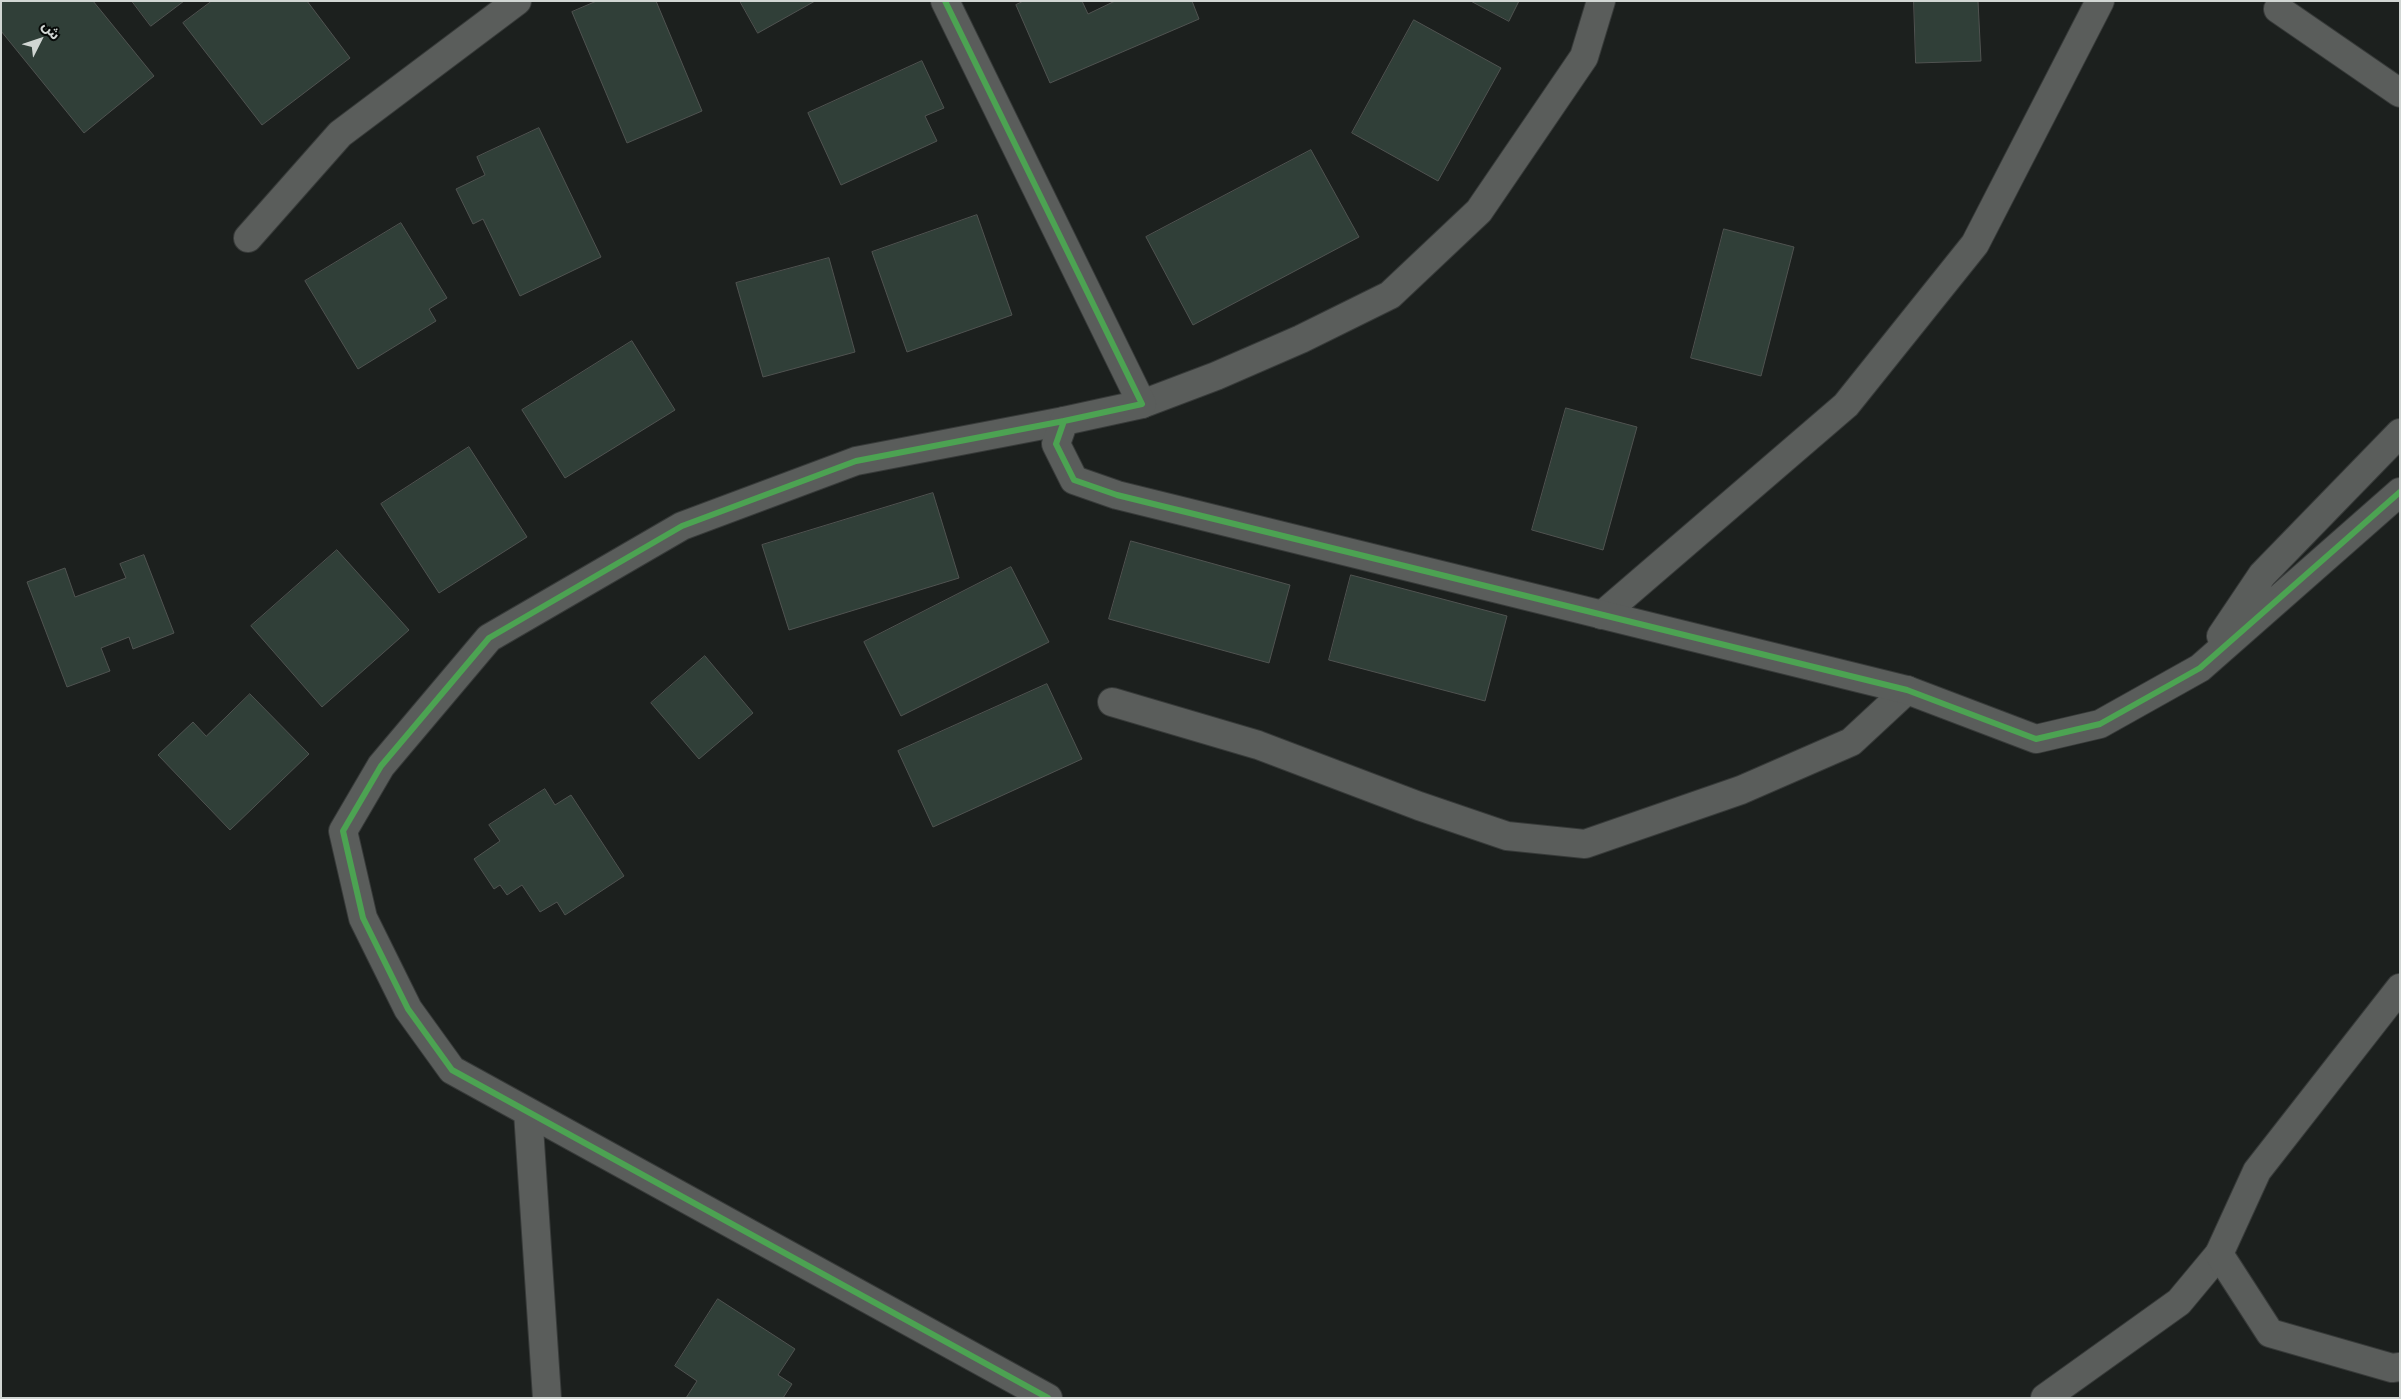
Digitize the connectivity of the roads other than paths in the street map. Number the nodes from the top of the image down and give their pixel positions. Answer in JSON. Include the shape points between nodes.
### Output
{"nodes":[{"id":1,"x":517,"y":1,"type":"edge"},
{"id":2,"x":945,"y":1,"type":"edge"},
{"id":3,"x":1601,"y":1,"type":"edge"},
{"id":4,"x":2100,"y":1,"type":"edge"},
{"id":5,"x":2278,"y":9,"type":"dead end"},
{"id":6,"x":2400,"y":93,"type":"edge"},
{"id":7,"x":248,"y":238,"type":"dead end"},
{"id":8,"x":1142,"y":404,"type":"junction"},
{"id":9,"x":1064,"y":421,"type":"junction"},
{"id":10,"x":2400,"y":433,"type":"edge"},
{"id":11,"x":2400,"y":492,"type":"edge"},
{"id":12,"x":1602,"y":615,"type":"junction"},
{"id":13,"x":2200,"y":668,"type":"junction"},
{"id":14,"x":1907,"y":690,"type":"junction"},
{"id":15,"x":1112,"y":702,"type":"dead end"},
{"id":16,"x":2400,"y":988,"type":"edge"},
{"id":17,"x":528,"y":1112,"type":"junction"},
{"id":18,"x":2219,"y":1254,"type":"junction"},
{"id":19,"x":2400,"y":1367,"type":"edge"},
{"id":20,"x":547,"y":1398,"type":"edge"},
{"id":21,"x":1048,"y":1398,"type":"edge"},
{"id":22,"x":2045,"y":1398,"type":"edge"}],
"edges":[{"from":1,"to":7,"type":"street","via":[[340,134]]},
{"from":2,"to":8,"type":"street"},
{"from":3,"to":8,"type":"street","via":[[1584,57],[1479,211],[1390,295],[1216,376]]},
{"from":4,"to":12,"type":"street","via":[[1975,244],[1846,404]]},
{"from":5,"to":6,"type":"street"},
{"from":8,"to":9,"type":"street"},
{"from":9,"to":12,"type":"street","via":[[1056,444],[1074,480],[1118,495]]},
{"from":9,"to":17,"type":"street","via":[[856,461],[682,526],[489,638],[381,766],[343,831],[363,918],[408,1009],[452,1070]]},
{"from":10,"to":13,"type":"street","via":[[2262,575]]},
{"from":11,"to":13,"type":"street"},
{"from":12,"to":14,"type":"street"},
{"from":13,"to":14,"type":"street","via":[[2100,724],[2036,739]]},
{"from":14,"to":15,"type":"street","via":[[1851,742],[1741,790],[1585,844],[1507,836],[1258,745]]},
{"from":16,"to":18,"type":"street","via":[[2257,1171]]},
{"from":17,"to":20,"type":"street"},
{"from":17,"to":21,"type":"street"},
{"from":18,"to":19,"type":"street","via":[[2270,1333],[2392,1368]]},
{"from":18,"to":22,"type":"street","via":[[2179,1302]]}]}
